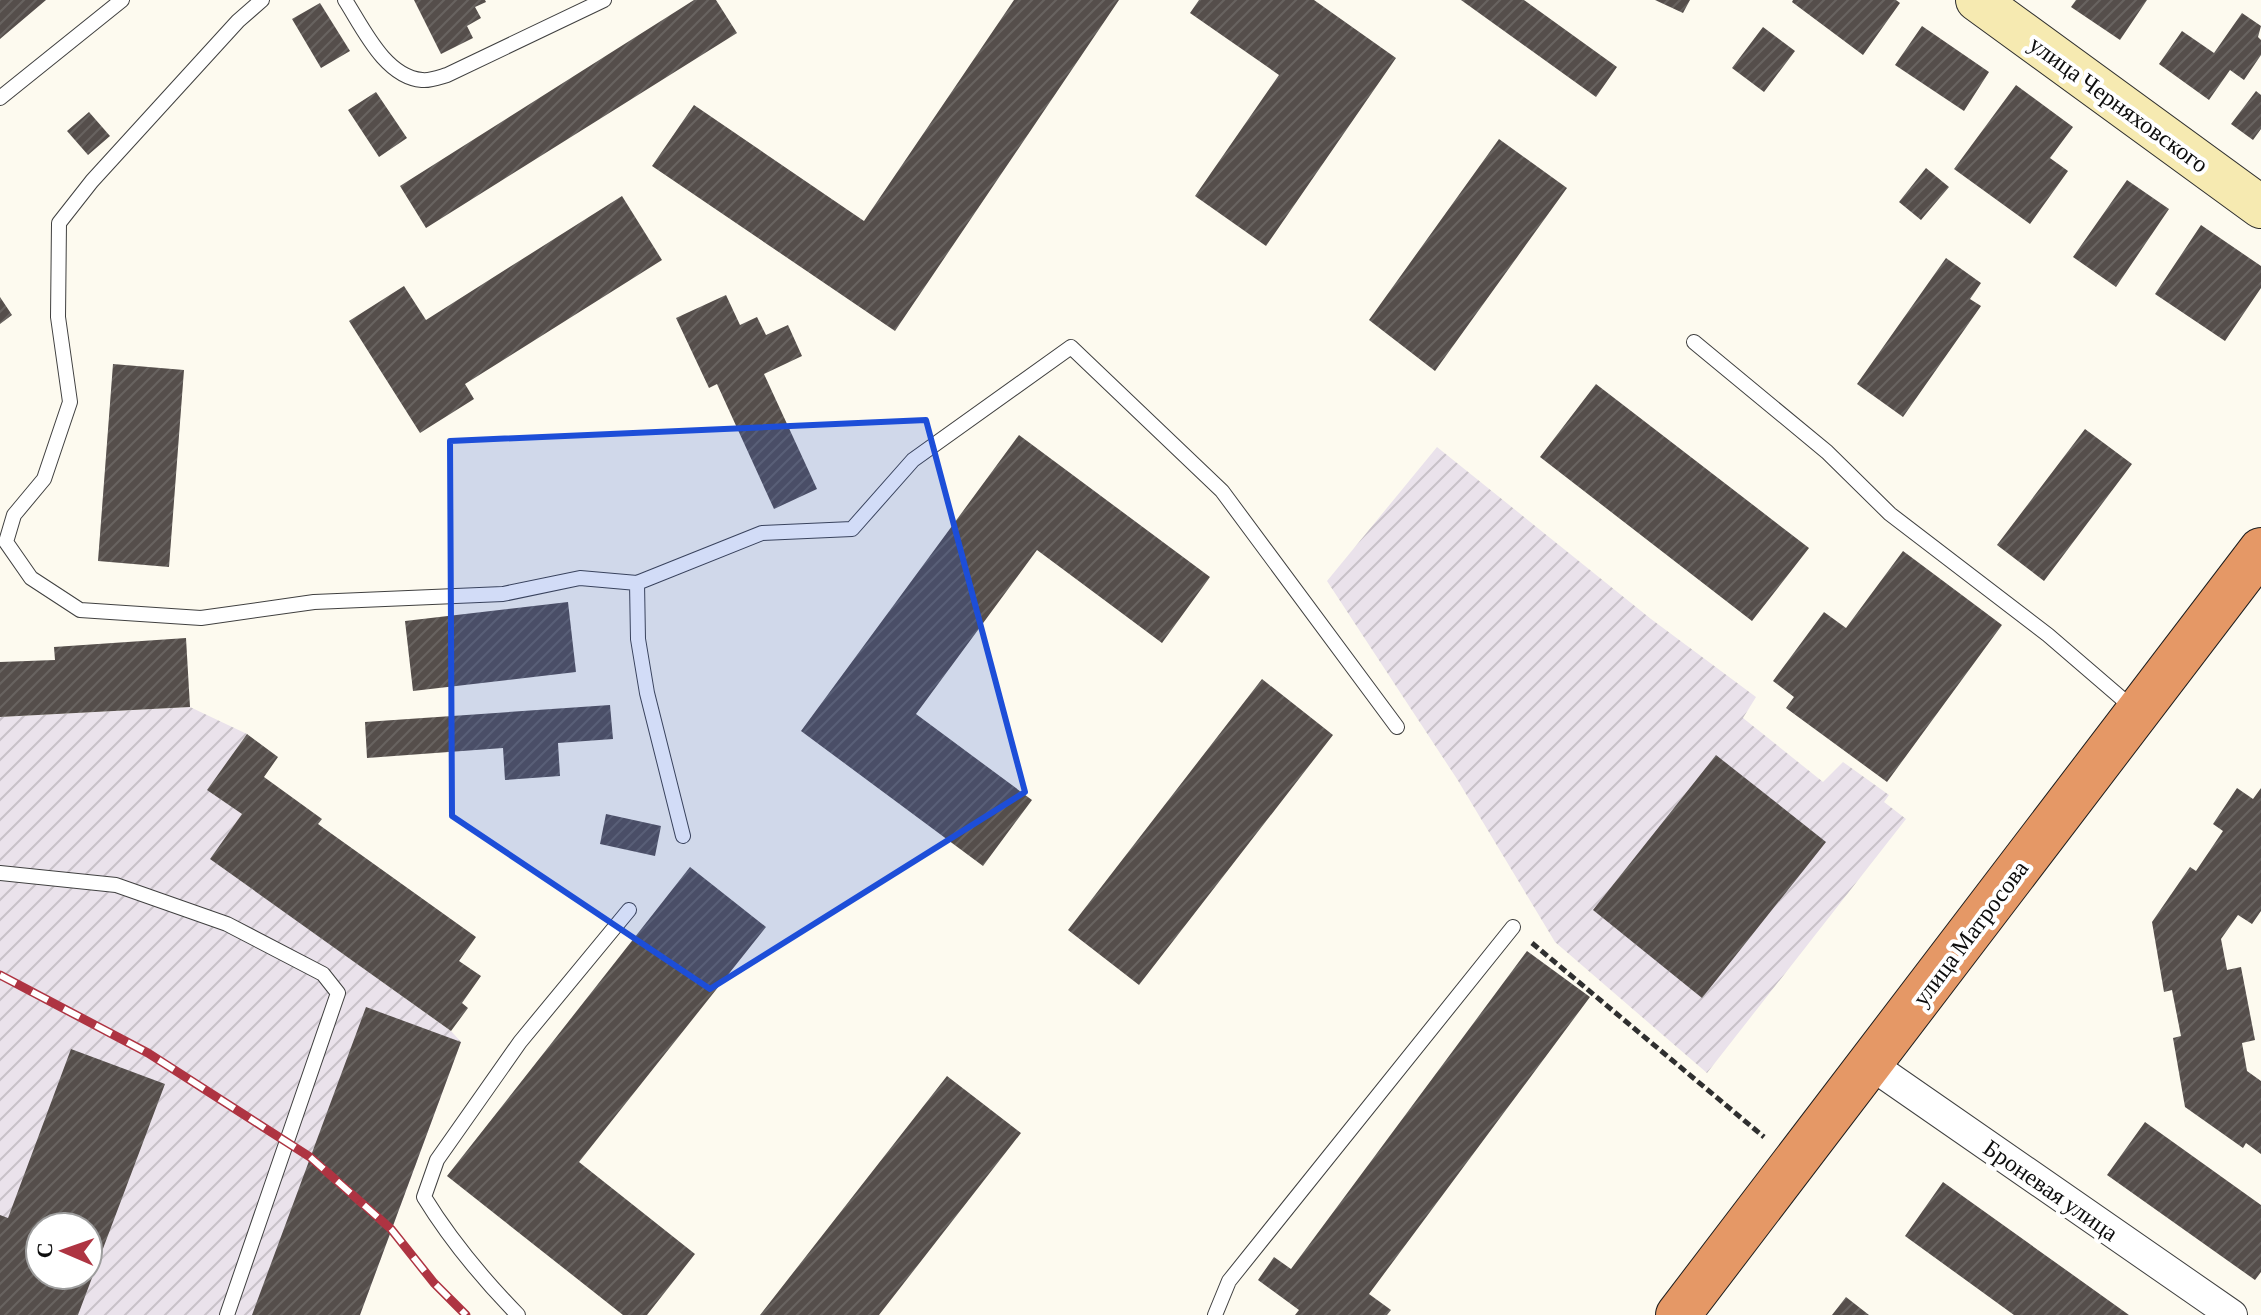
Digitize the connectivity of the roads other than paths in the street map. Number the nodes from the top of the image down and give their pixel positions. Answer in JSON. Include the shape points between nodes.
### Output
{"nodes":[{"id":1,"x":122,"y":0,"type":"edge"},
{"id":2,"x":262,"y":0,"type":"edge"},
{"id":3,"x":345,"y":0,"type":"edge"},
{"id":4,"x":604,"y":0,"type":"edge"},
{"id":5,"x":1977,"y":0,"type":"edge"},
{"id":6,"x":0,"y":98,"type":"edge"},
{"id":7,"x":2261,"y":207,"type":"edge"},
{"id":8,"x":1694,"y":342,"type":"dead end"},
{"id":9,"x":2261,"y":550,"type":"edge"},
{"id":10,"x":637,"y":583,"type":"junction"},
{"id":11,"x":2137,"y":712,"type":"junction"},
{"id":12,"x":1397,"y":727,"type":"dead end"},
{"id":13,"x":683,"y":836,"type":"dead end"},
{"id":14,"x":0,"y":873,"type":"edge"},
{"id":15,"x":629,"y":910,"type":"dead end"},
{"id":16,"x":1513,"y":927,"type":"road end"},
{"id":17,"x":1870,"y":1064,"type":"junction"},
{"id":18,"x":227,"y":1315,"type":"edge"},
{"id":19,"x":518,"y":1315,"type":"edge"},
{"id":20,"x":1215,"y":1315,"type":"edge"},
{"id":21,"x":1678,"y":1315,"type":"edge"},
{"id":22,"x":2232,"y":1315,"type":"edge"}],
"edges":[{"from":1,"to":6,"type":"lane"},
{"from":2,"to":10,"type":"lane","via":[[59,223],[58,317],[70,402],[44,479],[14,515],[6,542],[31,578],[80,610],[201,618],[314,602],[503,594],[580,578]]},
{"from":3,"to":4,"type":"lane","via":[[398,72],[423,80],[447,75]]},
{"from":5,"to":7,"type":"street","name":"улица Черняховского"},
{"from":8,"to":11,"type":"lane","via":[[1827,452],[1890,514],[2048,635]]},
{"from":9,"to":11,"type":"highway","name":"улица Матросова"},
{"from":10,"to":12,"type":"lane","via":[[762,533],[852,529],[913,460],[1071,347],[1222,491]]},
{"from":10,"to":13,"type":"lane","via":[[638,639],[647,693]]},
{"from":11,"to":17,"type":"highway","name":"улица Матросова"},
{"from":14,"to":18,"type":"lane","via":[[116,885],[227,924],[323,974],[338,993]]},
{"from":15,"to":19,"type":"lane","via":[[520,1042],[437,1160],[424,1197],[482,1278]]},
{"from":16,"to":20,"type":"lane","via":[[1229,1281]]},
{"from":17,"to":21,"type":"highway","name":"улица Матросова"},
{"from":17,"to":22,"type":"street","name":"Броневая улица"}]}
